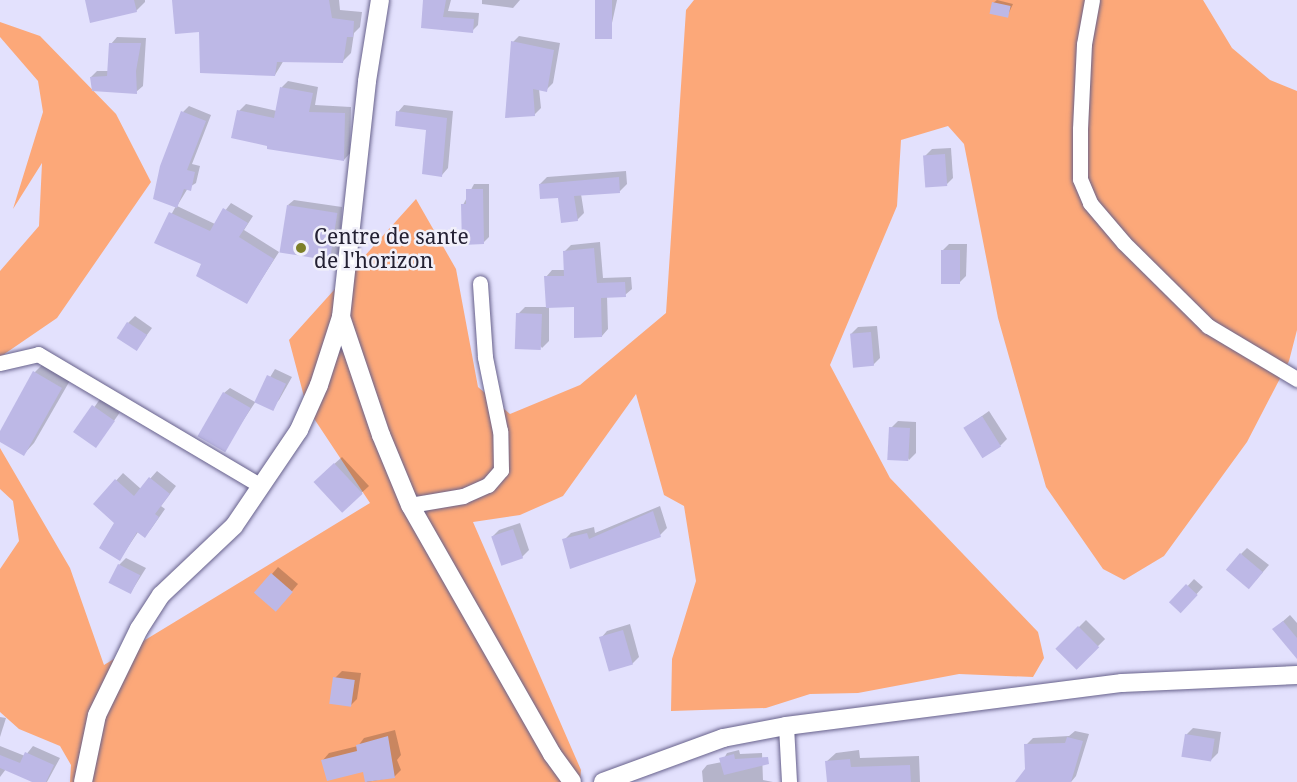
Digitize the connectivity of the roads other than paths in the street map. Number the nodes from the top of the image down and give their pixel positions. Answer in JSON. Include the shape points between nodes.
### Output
{"nodes":[{"id":1,"x":380,"y":0,"type":"edge"},
{"id":2,"x":1092,"y":0,"type":"edge"},
{"id":3,"x":480,"y":283,"type":"dead end"},
{"id":4,"x":341,"y":317,"type":"junction"},
{"id":5,"x":0,"y":363,"type":"edge"},
{"id":6,"x":1297,"y":379,"type":"edge"},
{"id":7,"x":261,"y":486,"type":"junction"},
{"id":8,"x":410,"y":504,"type":"junction"},
{"id":9,"x":1297,"y":675,"type":"edge"},
{"id":10,"x":786,"y":726,"type":"junction"},
{"id":11,"x":568,"y":781,"type":"edge"},
{"id":12,"x":83,"y":782,"type":"edge"},
{"id":13,"x":603,"y":782,"type":"edge"},
{"id":14,"x":789,"y":782,"type":"edge"}],
"edges":[{"from":1,"to":4,"type":"street","via":[[367,81]]},
{"from":2,"to":6,"type":"street","via":[[1084,44],[1080,129],[1080,179],[1090,203],[1124,243],[1208,326]]},
{"from":3,"to":8,"type":"street","via":[[485,357],[500,431],[501,470],[488,485],[463,496]]},
{"from":4,"to":7,"type":"street","via":[[299,430]]},
{"from":4,"to":8,"type":"street","via":[[381,435]]},
{"from":5,"to":7,"type":"street","via":[[38,354]]},
{"from":7,"to":12,"type":"street","via":[[234,526],[161,595],[139,629],[97,715]]},
{"from":8,"to":11,"type":"street"},
{"from":9,"to":10,"type":"street","via":[[1122,683]]},
{"from":10,"to":13,"type":"street","via":[[723,738]]},
{"from":10,"to":14,"type":"street"}]}
